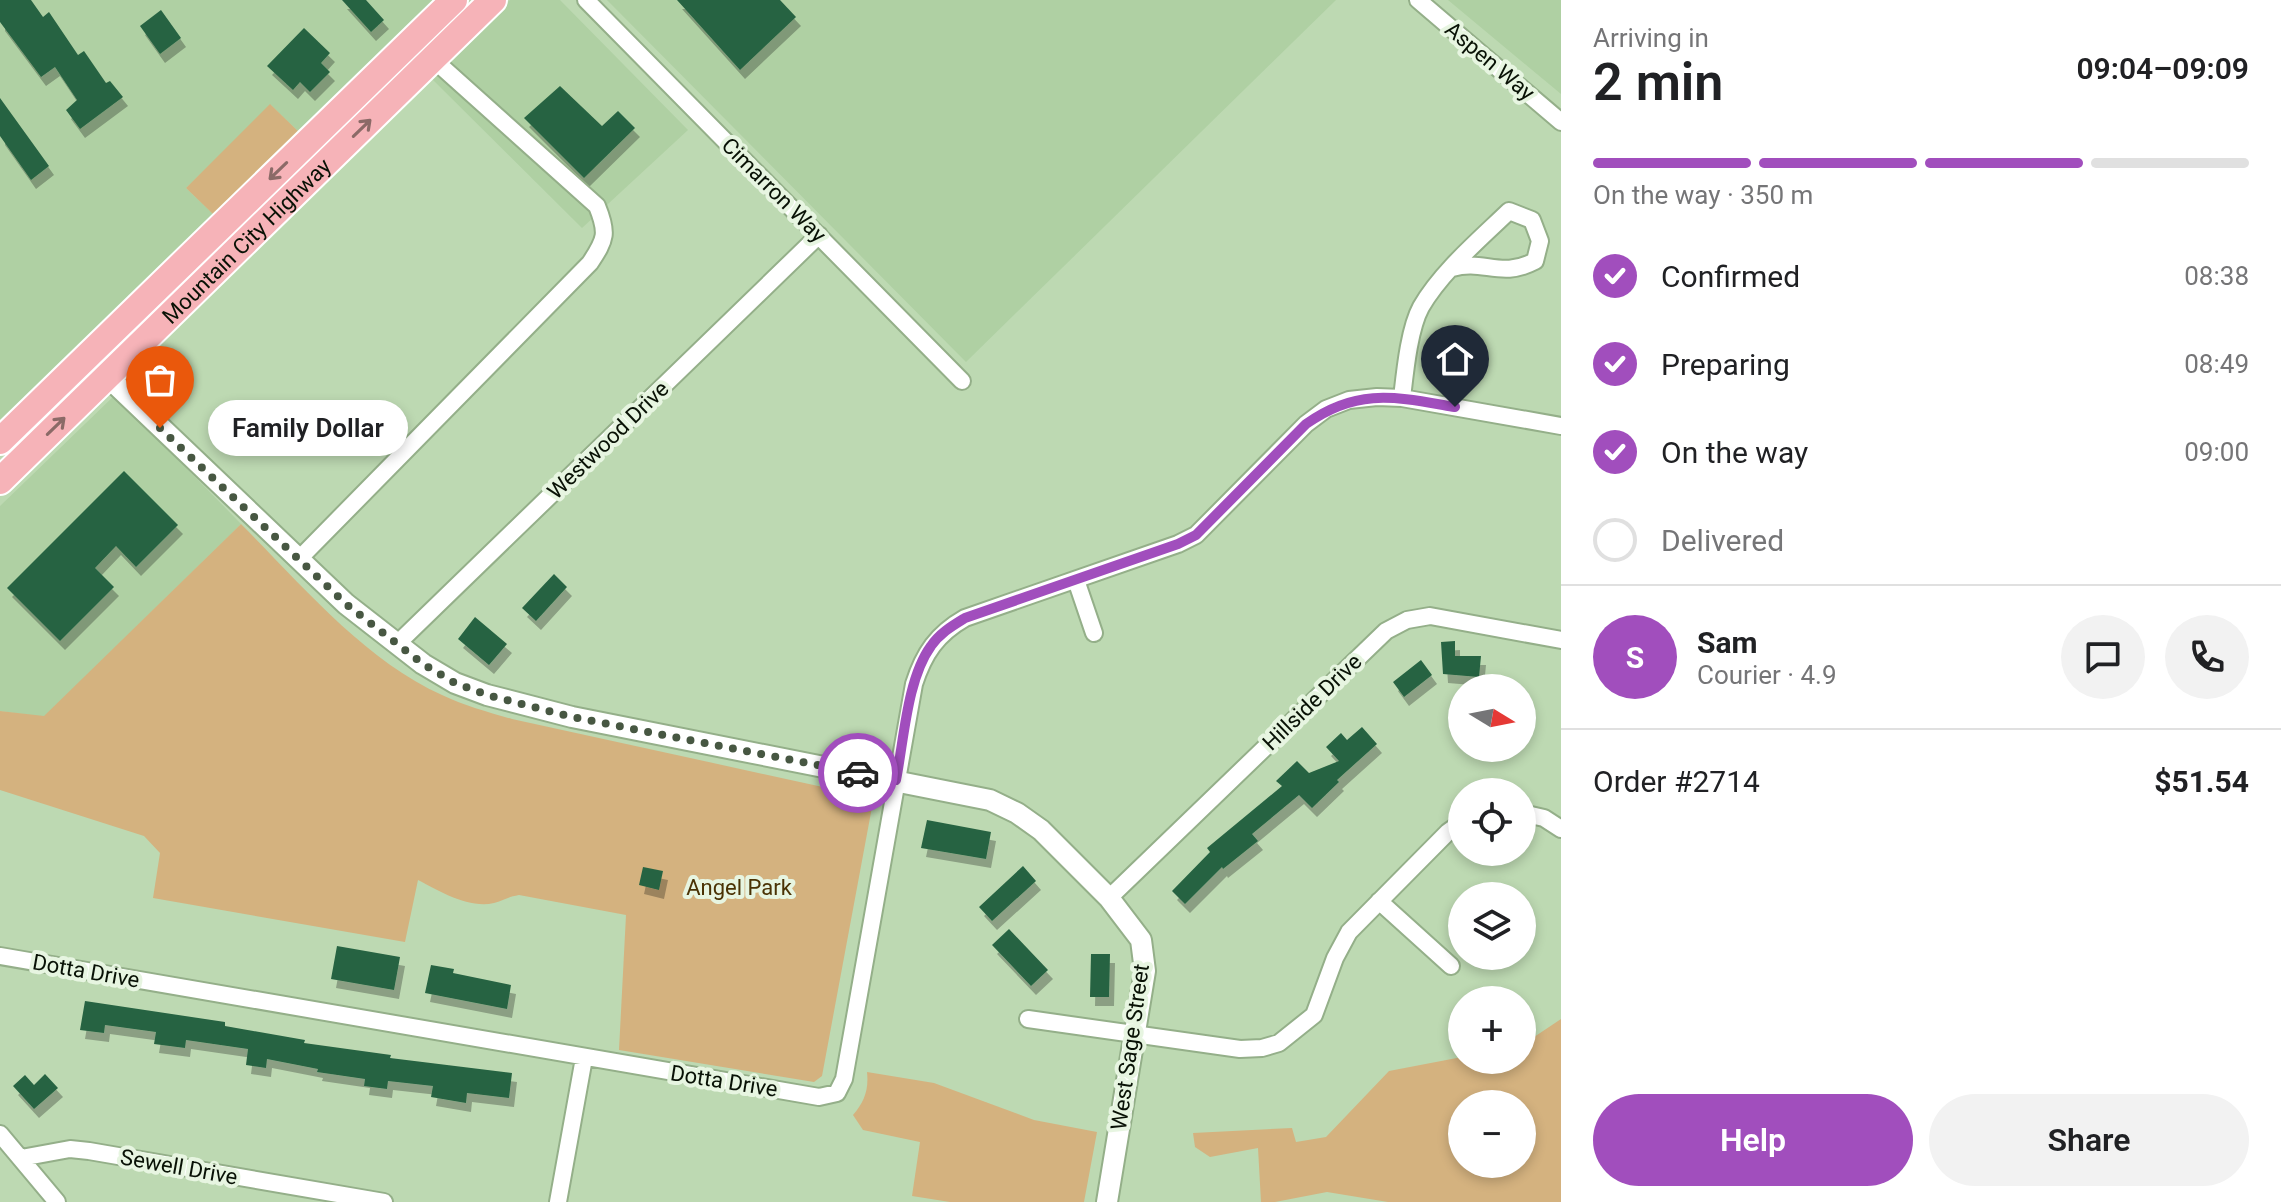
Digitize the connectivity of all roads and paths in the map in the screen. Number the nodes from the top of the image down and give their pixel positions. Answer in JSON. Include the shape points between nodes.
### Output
{"nodes":[{"id":1,"x":454,"y":0,"type":"edge"},
{"id":2,"x":493,"y":0,"type":"edge"},
{"id":3,"x":586,"y":0,"type":"edge"},
{"id":4,"x":1418,"y":0,"type":"edge"},
{"id":5,"x":433,"y":59,"type":"junction"},
{"id":6,"x":1561,"y":122,"type":"edge"},
{"id":7,"x":819,"y":235,"type":"junction"},
{"id":8,"x":1452,"y":268,"type":"junction"},
{"id":9,"x":87,"y":357,"type":"junction"},
{"id":10,"x":107,"y":377,"type":"junction"},
{"id":11,"x":962,"y":381,"type":"dead end"},
{"id":12,"x":1402,"y":398,"type":"junction"},
{"id":13,"x":1561,"y":426,"type":"edge"},
{"id":14,"x":0,"y":441,"type":"edge"},
{"id":15,"x":0,"y":481,"type":"edge"},
{"id":16,"x":298,"y":560,"type":"junction"},
{"id":17,"x":1076,"y":580,"type":"junction"},
{"id":18,"x":1094,"y":633,"type":"dead end"},
{"id":19,"x":1561,"y":640,"type":"edge"},
{"id":20,"x":397,"y":644,"type":"junction"},
{"id":21,"x":896,"y":780,"type":"junction"},
{"id":22,"x":1536,"y":816,"type":"edge"},
{"id":23,"x":1561,"y":829,"type":"edge"},
{"id":24,"x":1448,"y":832,"type":"edge"},
{"id":25,"x":1109,"y":898,"type":"junction"},
{"id":26,"x":1379,"y":901,"type":"junction"},
{"id":27,"x":0,"y":956,"type":"edge"},
{"id":28,"x":1448,"y":963,"type":"edge"},
{"id":29,"x":1028,"y":1019,"type":"dead end"},
{"id":30,"x":1135,"y":1034,"type":"junction"},
{"id":31,"x":584,"y":1058,"type":"junction"},
{"id":32,"x":0,"y":1134,"type":"edge"},
{"id":33,"x":21,"y":1158,"type":"junction"},
{"id":34,"x":57,"y":1202,"type":"edge"},
{"id":35,"x":384,"y":1202,"type":"edge"},
{"id":36,"x":558,"y":1202,"type":"edge"},
{"id":37,"x":1107,"y":1202,"type":"edge"}],
"edges":[{"from":1,"to":9,"type":"main road","name":"Mountain City Highway","one_way":true},
{"from":2,"to":5,"type":"main road","name":"Mountain City Highway"},
{"from":3,"to":7,"type":"street","name":"Cimarron Way"},
{"from":4,"to":6,"type":"street","name":"Aspen Way"},
{"from":10,"to":5,"type":"main road","name":"Mountain City Highway","one_way":true},
{"from":5,"to":16,"type":"street","via":[[597,206],[604,224],[603,244]]},
{"from":7,"to":11,"type":"street","name":"Cimarron Way"},
{"from":7,"to":20,"type":"street","name":"Westwood Drive"},
{"from":8,"to":8,"type":"street","via":[[1509,211],[1532,220],[1540,241],[1535,261],[1521,268],[1495,270],[1469,263]]},
{"from":8,"to":12,"type":"street","via":[[1420,308]]},
{"from":9,"to":10,"type":"street","name":"West Sage Street"},
{"from":9,"to":14,"type":"main road","name":"Mountain City Highway"},
{"from":15,"to":10,"type":"main road","name":"Mountain City Highway","one_way":true},
{"from":10,"to":16,"type":"street","name":"West Sage Street"},
{"from":12,"to":13,"type":"street","name":"Dotta Drive"},
{"from":12,"to":17,"type":"street","name":"Dotta Drive","via":[[1349,400],[1326,409],[1196,535]]},
{"from":16,"to":20,"type":"street","name":"West Sage Street"},
{"from":17,"to":18,"type":"street"},
{"from":17,"to":21,"type":"street","name":"Dotta Drive","via":[[946,629],[920,665]]},
{"from":19,"to":25,"type":"street","name":"Hillside Drive","via":[[1430,616],[1386,631]]},
{"from":20,"to":21,"type":"street","name":"West Sage Street","via":[[455,683],[531,707]]},
{"from":21,"to":25,"type":"street","name":"West Sage Street","via":[[990,800],[1017,813]]},
{"from":21,"to":31,"type":"street","name":"Dotta Drive","via":[[844,1079],[837,1093],[819,1097]]},
{"from":22,"to":23,"type":"street"},
{"from":24,"to":26,"type":"street"},
{"from":25,"to":30,"type":"street","name":"West Sage Street","via":[[1141,940],[1145,971]]},
{"from":26,"to":28,"type":"street"},
{"from":26,"to":30,"type":"street","via":[[1349,932],[1314,1015],[1279,1043],[1240,1049]]},
{"from":27,"to":31,"type":"street","name":"Dotta Drive"},
{"from":29,"to":30,"type":"street"},
{"from":30,"to":37,"type":"street","name":"West Sage Street"},
{"from":31,"to":36,"type":"street"},
{"from":32,"to":33,"type":"street"},
{"from":33,"to":34,"type":"street"},
{"from":33,"to":35,"type":"street","name":"Sewell Drive","via":[[89,1151]]}]}
